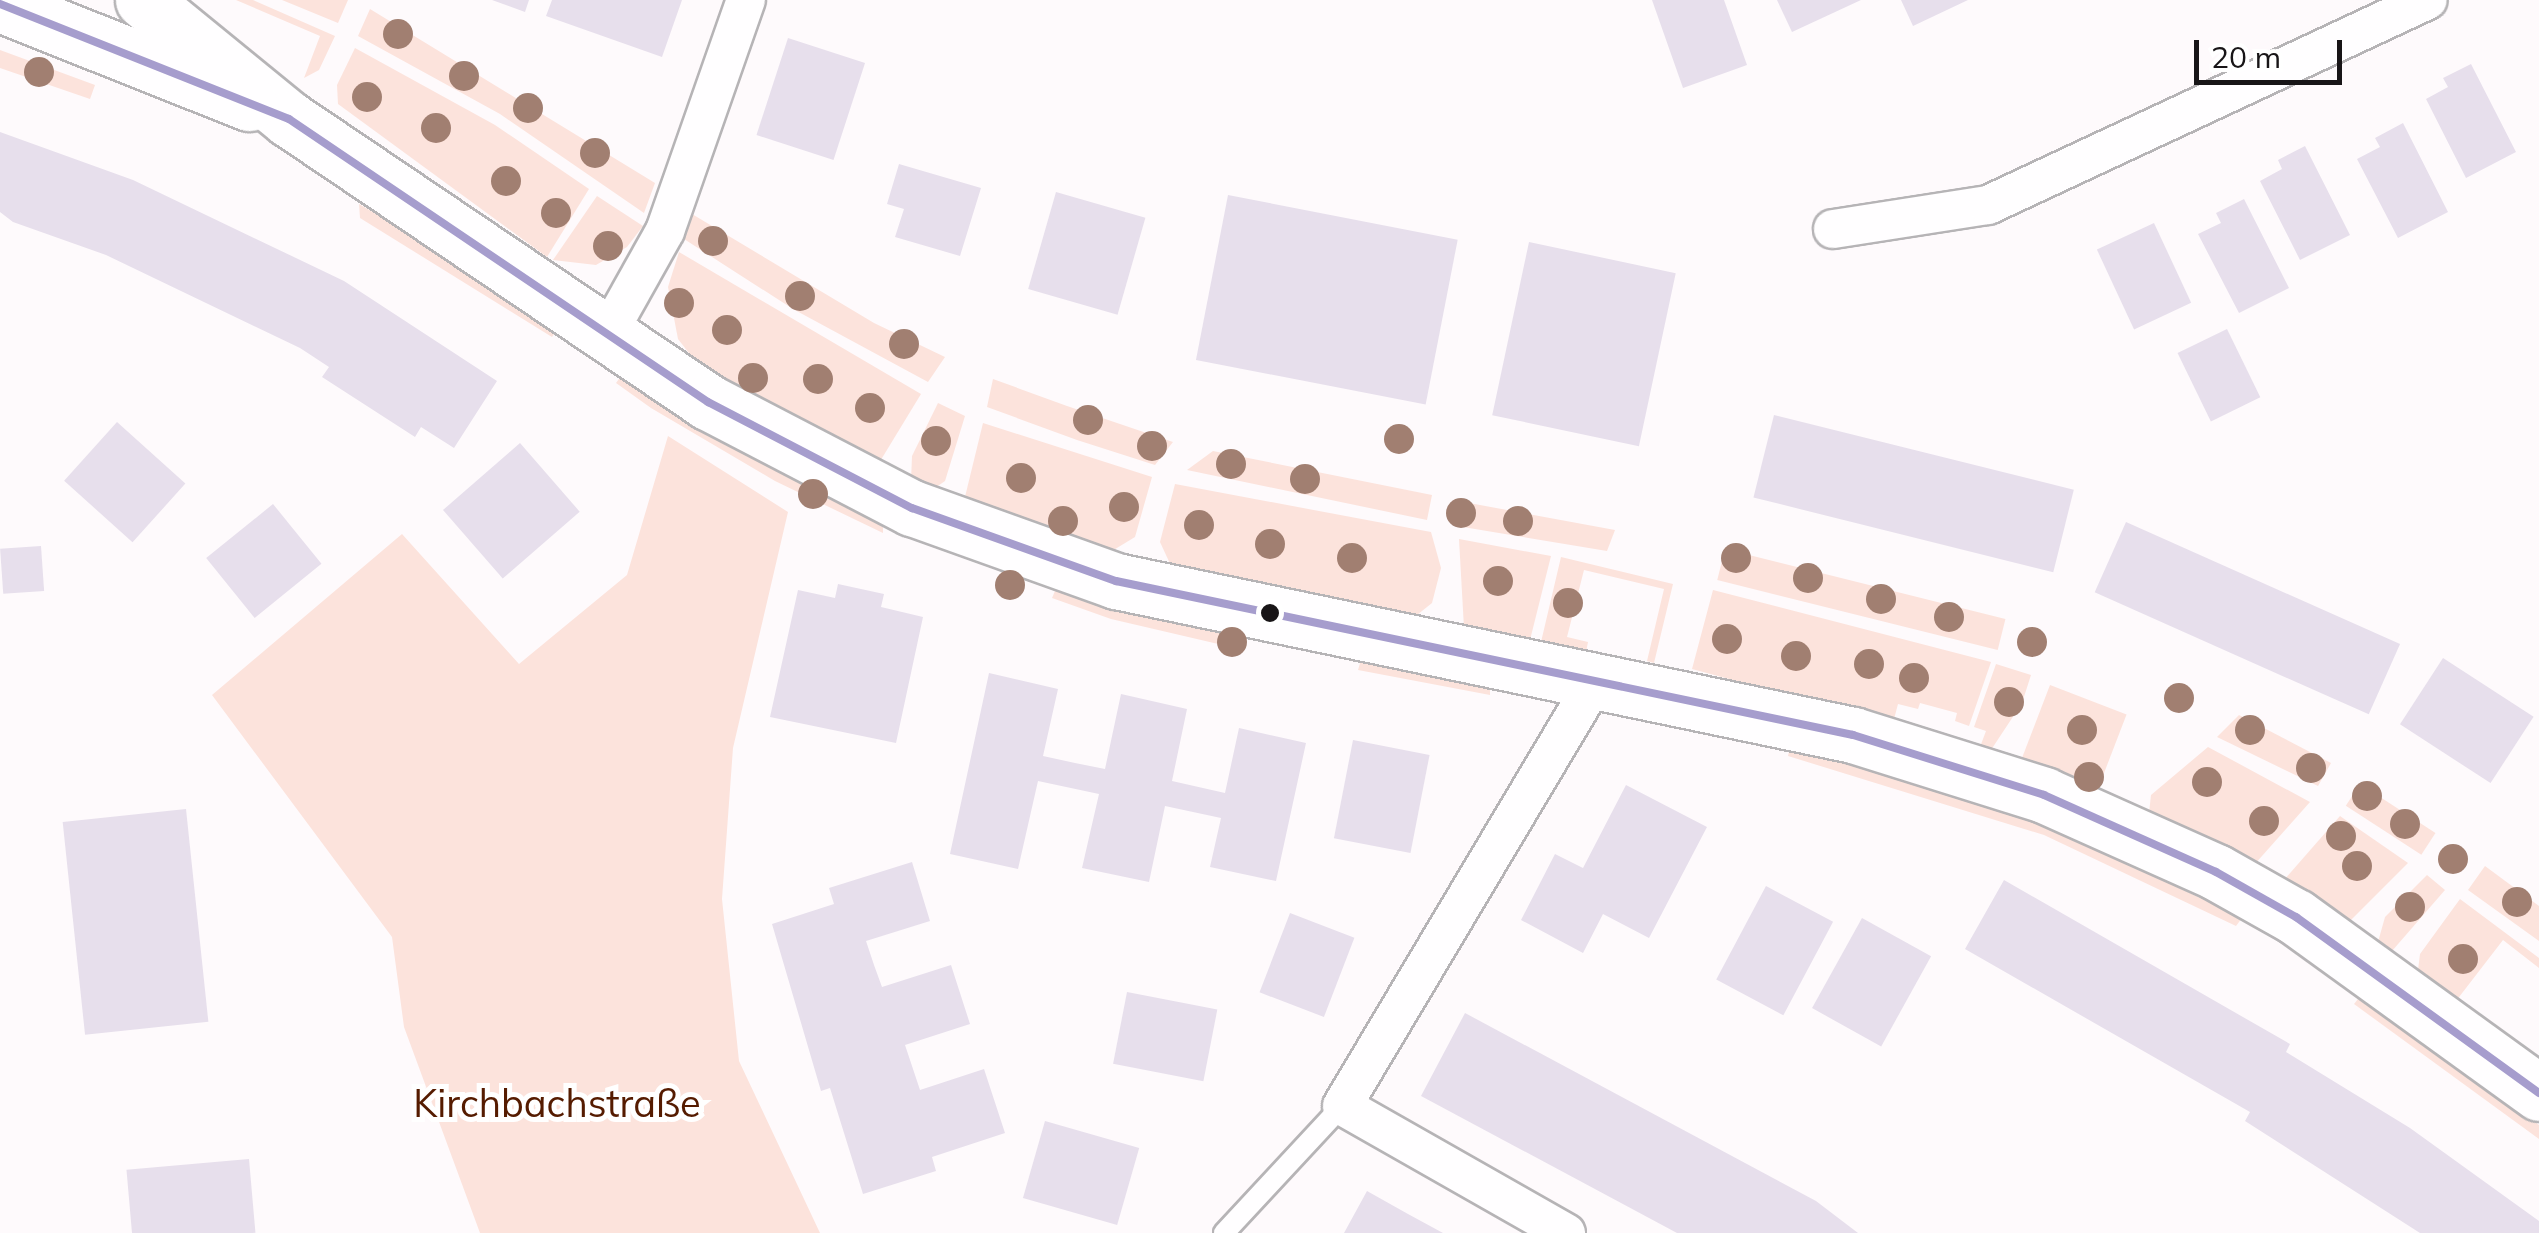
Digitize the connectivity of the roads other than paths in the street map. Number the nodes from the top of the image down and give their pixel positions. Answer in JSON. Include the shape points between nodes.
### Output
{"nodes":[{"id":1,"x":143,"y":0,"type":"edge"},
{"id":2,"x":746,"y":0,"type":"edge"},
{"id":3,"x":2428,"y":0,"type":"edge"},
{"id":4,"x":0,"y":4,"type":"edge"},
{"id":5,"x":289,"y":119,"type":"junction"},
{"id":6,"x":1833,"y":228,"type":"dead end"},
{"id":7,"x":608,"y":333,"type":"junction"},
{"id":8,"x":1598,"y":677,"type":"junction"},
{"id":9,"x":2539,"y":1093,"type":"edge"},
{"id":10,"x":1342,"y":1106,"type":"junction"},
{"id":11,"x":1224,"y":1233,"type":"edge"},
{"id":12,"x":1566,"y":1233,"type":"edge"}],
"edges":[{"from":1,"to":5,"type":"main road"},
{"from":2,"to":7,"type":"street","via":[[664,232]]},
{"from":3,"to":6,"type":"street","via":[[1988,205]]},
{"from":4,"to":5,"type":"main road"},
{"from":5,"to":7,"type":"main road"},
{"from":7,"to":8,"type":"main road","via":[[796,452],[1040,558],[1341,632]]},
{"from":8,"to":9,"type":"main road","via":[[1913,751],[2130,832],[2296,917]]},
{"from":8,"to":10,"type":"street"},
{"from":10,"to":11,"type":"lane"},
{"from":10,"to":12,"type":"street"}]}
